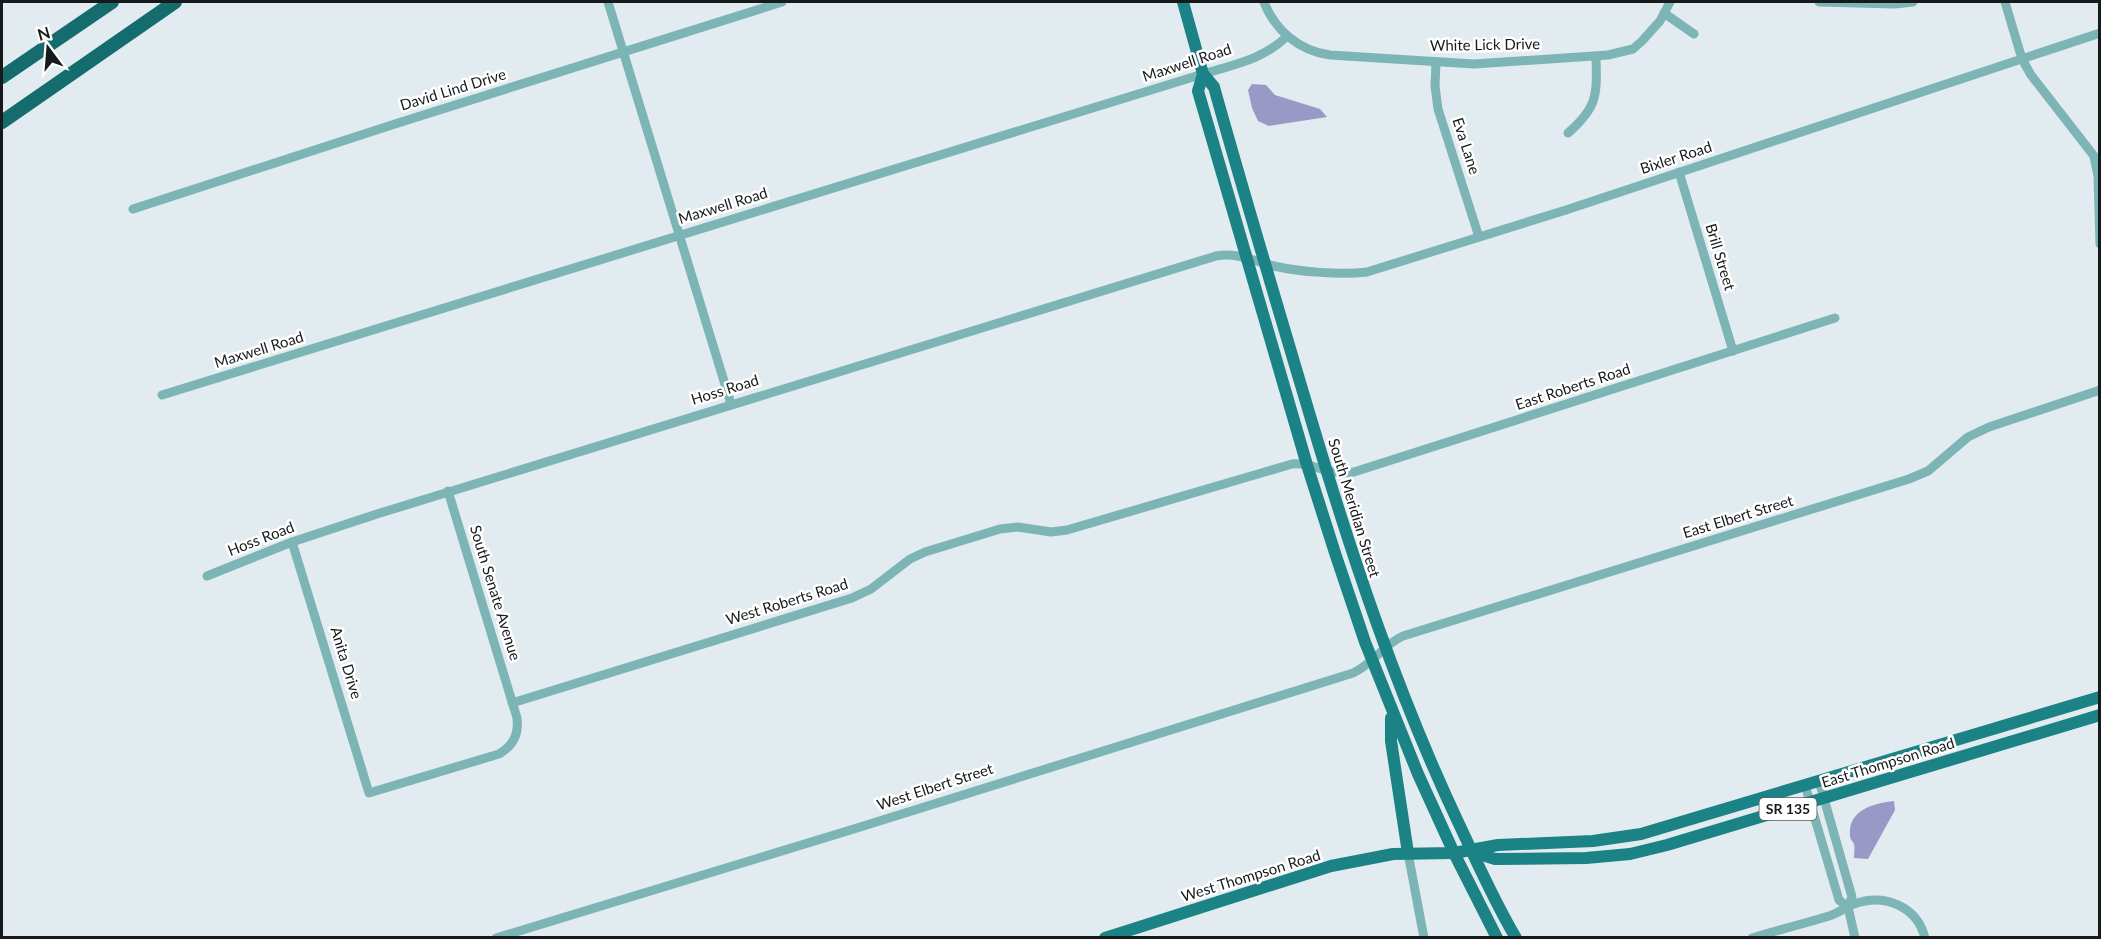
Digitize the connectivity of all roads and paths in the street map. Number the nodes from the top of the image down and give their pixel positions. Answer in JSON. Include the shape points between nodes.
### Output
{"nodes":[{"id":1,"x":112,"y":2,"type":"edge"},
{"id":2,"x":175,"y":2,"type":"edge"},
{"id":3,"x":608,"y":2,"type":"edge"},
{"id":4,"x":782,"y":2,"type":"edge"},
{"id":5,"x":1183,"y":2,"type":"edge"},
{"id":6,"x":1264,"y":2,"type":"edge"},
{"id":7,"x":1670,"y":2,"type":"edge"},
{"id":8,"x":1819,"y":2,"type":"edge"},
{"id":9,"x":1913,"y":2,"type":"edge"},
{"id":10,"x":2005,"y":2,"type":"edge"},
{"id":11,"x":1664,"y":13,"type":"junction"},
{"id":12,"x":2100,"y":33,"type":"edge"},
{"id":13,"x":1694,"y":34,"type":"dead end"},
{"id":14,"x":1287,"y":36,"type":"junction"},
{"id":15,"x":623,"y":52,"type":"junction"},
{"id":16,"x":1596,"y":56,"type":"junction"},
{"id":17,"x":2022,"y":59,"type":"junction"},
{"id":18,"x":1436,"y":63,"type":"junction"},
{"id":19,"x":1203,"y":74,"type":"junction"},
{"id":20,"x":2,"y":77,"type":"edge"},
{"id":21,"x":2,"y":122,"type":"edge"},
{"id":22,"x":1568,"y":133,"type":"dead end"},
{"id":23,"x":1679,"y":172,"type":"junction"},
{"id":24,"x":133,"y":209,"type":"dead end"},
{"id":25,"x":679,"y":236,"type":"junction"},
{"id":26,"x":1479,"y":237,"type":"junction"},
{"id":27,"x":2100,"y":244,"type":"edge"},
{"id":28,"x":1255,"y":260,"type":"junction"},
{"id":29,"x":1835,"y":318,"type":"dead end"},
{"id":30,"x":1733,"y":351,"type":"junction"},
{"id":31,"x":2100,"y":390,"type":"edge"},
{"id":32,"x":162,"y":395,"type":"dead end"},
{"id":33,"x":731,"y":404,"type":"junction"},
{"id":34,"x":1318,"y":469,"type":"junction"},
{"id":35,"x":448,"y":491,"type":"junction"},
{"id":36,"x":292,"y":542,"type":"junction"},
{"id":37,"x":207,"y":576,"type":"dead end"},
{"id":38,"x":1378,"y":654,"type":"junction"},
{"id":39,"x":2100,"y":698,"type":"edge"},
{"id":40,"x":512,"y":703,"type":"junction"},
{"id":41,"x":1392,"y":711,"type":"junction"},
{"id":42,"x":2100,"y":715,"type":"edge"},
{"id":43,"x":1819,"y":781,"type":"junction"},
{"id":44,"x":1805,"y":785,"type":"junction"},
{"id":45,"x":1824,"y":798,"type":"junction"},
{"id":46,"x":1810,"y":802,"type":"junction"},
{"id":47,"x":1471,"y":851,"type":"junction"},
{"id":48,"x":1408,"y":853,"type":"junction"},
{"id":49,"x":1454,"y":853,"type":"junction"},
{"id":50,"x":1848,"y":907,"type":"junction"},
{"id":51,"x":496,"y":938,"type":"edge"},
{"id":52,"x":1105,"y":938,"type":"edge"},
{"id":53,"x":1424,"y":938,"type":"edge"},
{"id":54,"x":1497,"y":938,"type":"edge"},
{"id":55,"x":1516,"y":938,"type":"edge"},
{"id":56,"x":1752,"y":938,"type":"edge"},
{"id":57,"x":1855,"y":938,"type":"edge"},
{"id":58,"x":1924,"y":938,"type":"edge"}],
"edges":[{"from":1,"to":20,"type":"highway"},
{"from":2,"to":21,"type":"highway"},
{"from":3,"to":15,"type":"street"},
{"from":4,"to":15,"type":"street","name":"David Lind Drive"},
{"from":5,"to":19,"type":"main road","name":"South Meridian Street"},
{"from":6,"to":14,"type":"street","name":"White Lick Drive"},
{"from":7,"to":11,"type":"street","name":"White Lick Drive"},
{"from":8,"to":9,"type":"street"},
{"from":10,"to":17,"type":"street"},
{"from":11,"to":13,"type":"street"},
{"from":11,"to":16,"type":"street","name":"White Lick Drive","via":[[1633,49]]},
{"from":12,"to":17,"type":"street","name":"Bixler Road"},
{"from":14,"to":18,"type":"street","name":"White Lick Drive","via":[[1326,55]]},
{"from":14,"to":19,"type":"street","name":"Maxwell Road","via":[[1258,56]]},
{"from":15,"to":24,"type":"street","name":"David Lind Drive"},
{"from":15,"to":25,"type":"street"},
{"from":16,"to":18,"type":"street","name":"White Lick Drive"},
{"from":16,"to":22,"type":"street","via":[[1593,103],[1585,118]]},
{"from":17,"to":23,"type":"street","name":"Bixler Road"},
{"from":17,"to":27,"type":"street","via":[[2094,156]]},
{"from":18,"to":26,"type":"street","name":"Eva Lane","via":[[1437,101]]},
{"from":19,"to":25,"type":"street","name":"Maxwell Road"},
{"from":19,"to":28,"type":"main road","name":"South Meridian Street","via":[[1214,87]]},
{"from":19,"to":28,"type":"main road","name":"South Meridian Street","via":[[1198,91]]},
{"from":23,"to":26,"type":"street","name":"Bixler Road"},
{"from":23,"to":30,"type":"street","name":"Brill Street"},
{"from":25,"to":32,"type":"street","name":"Maxwell Road"},
{"from":25,"to":33,"type":"street"},
{"from":26,"to":28,"type":"street","name":"Bixler Road","via":[[1358,274],[1282,267]]},
{"from":28,"to":33,"type":"street","name":"Hoss Road","via":[[1231,254],[1216,256]]},
{"from":28,"to":34,"type":"main road","name":"South Meridian Street"},
{"from":28,"to":34,"type":"main road","name":"South Meridian Street"},
{"from":29,"to":30,"type":"street","name":"East Roberts Road"},
{"from":30,"to":34,"type":"street","name":"East Roberts Road","via":[[1354,472]]},
{"from":31,"to":38,"type":"street","name":"East Elbert Street","via":[[1989,427],[1968,437],[1917,477],[1403,636]]},
{"from":33,"to":35,"type":"street","name":"Hoss Road"},
{"from":34,"to":38,"type":"main road","name":"South Meridian Street"},
{"from":34,"to":38,"type":"main road","name":"South Meridian Street","via":[[1336,556]]},
{"from":34,"to":40,"type":"street","name":"West Roberts Road","via":[[1292,464],[1067,530],[1018,527],[996,531],[914,557],[871,590],[852,598]]},
{"from":35,"to":36,"type":"street","name":"Hoss Road"},
{"from":35,"to":40,"type":"street","name":"South Senate Avenue"},
{"from":36,"to":37,"type":"street","name":"Hoss Road"},
{"from":36,"to":40,"type":"street","name":"Anita Drive","via":[[369,793],[502,752],[517,731]]},
{"from":38,"to":41,"type":"main road","name":"South Meridian Street"},
{"from":38,"to":47,"type":"main road","name":"South Meridian Street"},
{"from":38,"to":51,"type":"street","name":"West Elbert Street","via":[[1361,669],[1342,676]]},
{"from":39,"to":43,"type":"main road","name":"East Thompson Road","number":"SR 135"},
{"from":41,"to":48,"type":"main road","name":"South Meridian Street","via":[[1391,741]]},
{"from":41,"to":49,"type":"main road","name":"South Meridian Street"},
{"from":42,"to":45,"type":"main road","name":"East Thompson Road","number":"SR 135"},
{"from":43,"to":44,"type":"main road","name":"East Thompson Road","number":"SR 135"},
{"from":43,"to":45,"type":"street"},
{"from":44,"to":46,"type":"street"},
{"from":44,"to":47,"type":"main road","name":"East Thompson Road","number":"SR 135","via":[[1641,834],[1593,841],[1498,845]]},
{"from":45,"to":46,"type":"main road","name":"East Thompson Road","number":"SR 135"},
{"from":45,"to":50,"type":"street","via":[[1851,897]]},
{"from":46,"to":47,"type":"main road","name":"East Thompson Road","number":"SR 135","via":[[1630,854],[1495,859]]},
{"from":46,"to":50,"type":"street","via":[[1839,900]]},
{"from":47,"to":49,"type":"main road","name":"East Thompson Road","number":"SR 135"},
{"from":47,"to":55,"type":"main road","name":"South Meridian Street"},
{"from":48,"to":49,"type":"main road","name":"East Thompson Road"},
{"from":48,"to":52,"type":"main road","name":"West Thompson Road","via":[[1331,866]]},
{"from":48,"to":53,"type":"street","name":"South Meridian Street"},
{"from":49,"to":54,"type":"main road","name":"South Meridian Street"},
{"from":50,"to":56,"type":"street"},
{"from":50,"to":57,"type":"street"},
{"from":50,"to":58,"type":"street","via":[[1866,901],[1898,904],[1917,918]]}]}
